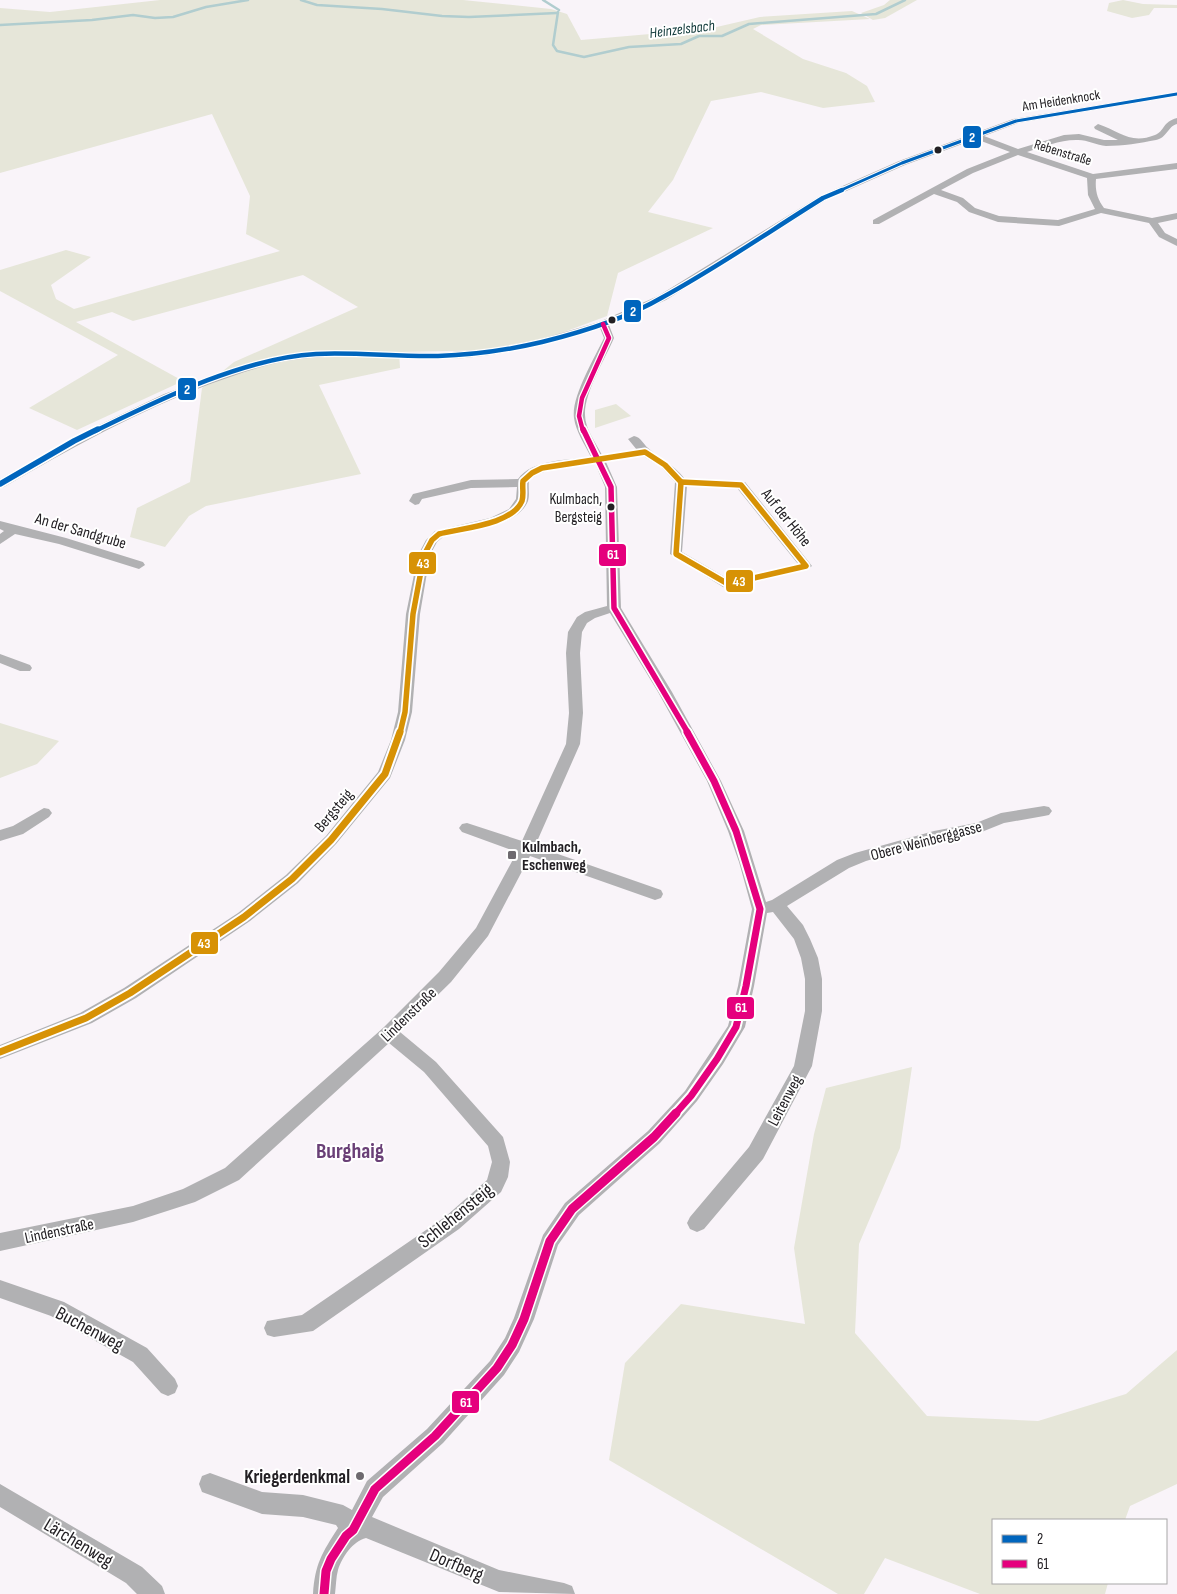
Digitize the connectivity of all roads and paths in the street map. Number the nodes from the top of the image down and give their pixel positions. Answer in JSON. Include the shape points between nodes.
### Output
{"nodes":[{"id":1,"x":1177,"y":94,"type":"edge"},
{"id":2,"x":1177,"y":121,"type":"edge"},
{"id":3,"x":1098,"y":127,"type":"dead end"},
{"id":4,"x":975,"y":135,"type":"junction"},
{"id":5,"x":1029,"y":136,"type":"dead end"},
{"id":6,"x":1129,"y":141,"type":"junction"},
{"id":7,"x":1045,"y":144,"type":"junction"},
{"id":8,"x":1018,"y":152,"type":"junction"},
{"id":9,"x":1177,"y":166,"type":"edge"},
{"id":10,"x":1092,"y":177,"type":"junction"},
{"id":11,"x":934,"y":191,"type":"junction"},
{"id":12,"x":1101,"y":210,"type":"junction"},
{"id":13,"x":1177,"y":216,"type":"edge"},
{"id":14,"x":1152,"y":221,"type":"junction"},
{"id":15,"x":876,"y":222,"type":"dead end"},
{"id":16,"x":1177,"y":243,"type":"edge"},
{"id":17,"x":603,"y":324,"type":"junction"},
{"id":18,"x":634,"y":439,"type":"dead end"},
{"id":19,"x":645,"y":452,"type":"junction"},
{"id":20,"x":599,"y":460,"type":"junction"},
{"id":21,"x":681,"y":482,"type":"junction"},
{"id":22,"x":522,"y":483,"type":"junction"},
{"id":23,"x":0,"y":484,"type":"edge"},
{"id":24,"x":415,"y":501,"type":"dead end"},
{"id":25,"x":0,"y":525,"type":"edge"},
{"id":26,"x":13,"y":530,"type":"junction"},
{"id":27,"x":0,"y":540,"type":"edge"},
{"id":28,"x":139,"y":565,"type":"dead end"},
{"id":29,"x":614,"y":608,"type":"junction"},
{"id":30,"x":0,"y":658,"type":"edge"},
{"id":31,"x":25,"y":668,"type":"dead end"},
{"id":32,"x":1044,"y":811,"type":"dead end"},
{"id":33,"x":44,"y":813,"type":"dead end"},
{"id":34,"x":467,"y":828,"type":"dead end"},
{"id":35,"x":2,"y":841,"type":"edge"},
{"id":36,"x":526,"y":850,"type":"junction"},
{"id":37,"x":655,"y":894,"type":"dead end"},
{"id":38,"x":768,"y":907,"type":"junction"},
{"id":39,"x":389,"y":1033,"type":"junction"},
{"id":40,"x":0,"y":1052,"type":"edge"},
{"id":41,"x":697,"y":1223,"type":"dead end"},
{"id":42,"x":0,"y":1242,"type":"edge"},
{"id":43,"x":0,"y":1289,"type":"edge"},
{"id":44,"x":274,"y":1328,"type":"dead end"},
{"id":45,"x":168,"y":1386,"type":"dead end"},
{"id":46,"x":210,"y":1484,"type":"dead end"},
{"id":47,"x":0,"y":1495,"type":"edge"},
{"id":48,"x":353,"y":1530,"type":"junction"},
{"id":49,"x":154,"y":1594,"type":"edge"},
{"id":50,"x":324,"y":1594,"type":"edge"},
{"id":51,"x":564,"y":1594,"type":"edge"}],
"edges":[{"from":1,"to":4,"type":"street","name":"Am Heidenknock","via":[[1029,118]]},
{"from":2,"to":6,"type":"street","via":[[1167,125],[1161,135]]},
{"from":3,"to":6,"type":"street"},
{"from":4,"to":8,"type":"street","name":"Rebenstraße"},
{"from":4,"to":17,"type":"street","name":"Am Heidenknock","via":[[841,189],[662,298]]},
{"from":5,"to":7,"type":"street"},
{"from":6,"to":7,"type":"street","via":[[1104,143],[1073,137]]},
{"from":7,"to":8,"type":"street"},
{"from":8,"to":10,"type":"street","name":"Rebenstraße"},
{"from":8,"to":11,"type":"street","via":[[970,171]]},
{"from":9,"to":10,"type":"street","name":"Rebenstraße"},
{"from":10,"to":12,"type":"street","via":[[1090,187]]},
{"from":11,"to":12,"type":"street","via":[[998,219],[1060,223]]},
{"from":11,"to":15,"type":"street"},
{"from":12,"to":14,"type":"street"},
{"from":13,"to":14,"type":"street"},
{"from":14,"to":16,"type":"street","via":[[1162,235]]},
{"from":17,"to":20,"type":"street","via":[[609,338],[582,398],[579,416]]},
{"from":17,"to":23,"type":"street","name":"Am Heidenknock","via":[[543,342],[492,352],[439,356],[316,354],[239,370],[168,396],[74,441]]},
{"from":18,"to":19,"type":"street"},
{"from":19,"to":20,"type":"street"},
{"from":19,"to":21,"type":"street"},
{"from":20,"to":22,"type":"street","via":[[542,468],[528,474]]},
{"from":20,"to":29,"type":"street","via":[[611,487]]},
{"from":21,"to":21,"type":"street","name":"Auf der Höhe","via":[[676,554],[728,584],[806,566],[741,485]]},
{"from":22,"to":24,"type":"street","via":[[471,484],[417,497]]},
{"from":22,"to":40,"type":"street","name":"Bergsteig","via":[[519,506],[510,513],[499,519],[440,534],[425,550],[413,614],[405,712],[398,740],[385,774],[331,840],[292,879],[244,917],[130,993],[86,1018]]},
{"from":25,"to":26,"type":"street","name":"An der Sandgrube"},
{"from":26,"to":27,"type":"street","name":"An der Sandgrube"},
{"from":26,"to":28,"type":"street","name":"An der Sandgrube","via":[[62,541]]},
{"from":29,"to":36,"type":"street","name":"Lindenstraße","via":[[590,615],[582,620],[575,632],[573,744]]},
{"from":29,"to":38,"type":"street","via":[[714,782]]},
{"from":30,"to":31,"type":"street"},
{"from":32,"to":38,"type":"street","name":"Obere Weinberggasse","via":[[1001,818],[979,828],[934,836],[861,857]]},
{"from":33,"to":35,"type":"street"},
{"from":34,"to":36,"type":"street"},
{"from":36,"to":37,"type":"street"},
{"from":36,"to":39,"type":"street","name":"Lindenstraße","via":[[482,932],[445,977]]},
{"from":38,"to":41,"type":"street","name":"Leitenweg","via":[[796,928],[810,960],[814,989],[812,1020],[803,1052],[803,1066],[756,1153]]},
{"from":38,"to":48,"type":"street","via":[[736,1027],[717,1059],[691,1096],[654,1138],[572,1209],[550,1242],[524,1319],[497,1368],[436,1436],[375,1489]]},
{"from":39,"to":42,"type":"street","name":"Lindenstraße","via":[[232,1174],[188,1196],[133,1214]]},
{"from":39,"to":44,"type":"street","name":"Schlehensteig","via":[[430,1067],[496,1143],[501,1162],[499,1177],[490,1190],[452,1223],[306,1324]]},
{"from":43,"to":45,"type":"street","name":"Buchenweg","via":[[57,1309],[140,1355]]},
{"from":46,"to":48,"type":"street","via":[[262,1502],[303,1506],[343,1516]]},
{"from":47,"to":49,"type":"street","name":"Lärchenweg","via":[[134,1575]]},
{"from":48,"to":50,"type":"street","via":[[331,1559],[326,1571]]},
{"from":48,"to":51,"type":"street","name":"Dorfberg","via":[[366,1527],[377,1530],[499,1581]]}]}
